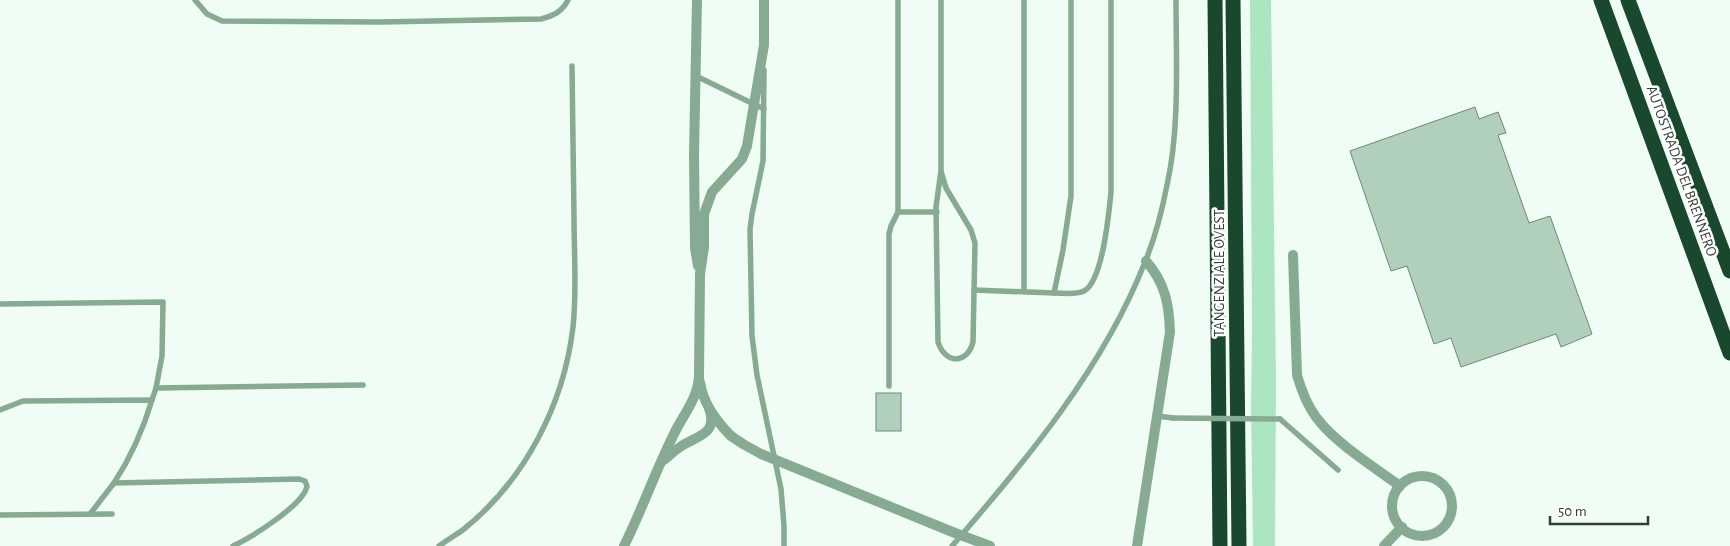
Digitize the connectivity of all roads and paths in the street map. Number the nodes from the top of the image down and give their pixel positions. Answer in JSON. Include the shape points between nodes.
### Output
{"nodes":[{"id":1,"x":196,"y":0,"type":"edge"},
{"id":2,"x":568,"y":0,"type":"edge"},
{"id":3,"x":697,"y":0,"type":"edge"},
{"id":4,"x":764,"y":0,"type":"edge"},
{"id":5,"x":898,"y":0,"type":"edge"},
{"id":6,"x":941,"y":0,"type":"edge"},
{"id":7,"x":1024,"y":0,"type":"edge"},
{"id":8,"x":1070,"y":0,"type":"edge"},
{"id":9,"x":1111,"y":0,"type":"edge"},
{"id":10,"x":1176,"y":0,"type":"edge"},
{"id":11,"x":1215,"y":0,"type":"edge"},
{"id":12,"x":1234,"y":0,"type":"edge"},
{"id":13,"x":1601,"y":0,"type":"edge"},
{"id":14,"x":1628,"y":0,"type":"edge"},
{"id":15,"x":572,"y":66,"type":"dead end"},
{"id":16,"x":696,"y":76,"type":"junction"},
{"id":17,"x":759,"y":106,"type":"junction"},
{"id":18,"x":941,"y":171,"type":"junction"},
{"id":19,"x":898,"y":212,"type":"junction"},
{"id":20,"x":937,"y":212,"type":"junction"},
{"id":21,"x":1293,"y":255,"type":"dead end"},
{"id":22,"x":1146,"y":260,"type":"junction"},
{"id":23,"x":1730,"y":271,"type":"edge"},
{"id":24,"x":700,"y":274,"type":"junction"},
{"id":25,"x":974,"y":290,"type":"junction"},
{"id":26,"x":1024,"y":292,"type":"junction"},
{"id":27,"x":1054,"y":293,"type":"junction"},
{"id":28,"x":0,"y":304,"type":"edge"},
{"id":29,"x":1730,"y":354,"type":"edge"},
{"id":30,"x":699,"y":376,"type":"junction"},
{"id":31,"x":363,"y":385,"type":"dead end"},
{"id":32,"x":889,"y":386,"type":"dead end"},
{"id":33,"x":156,"y":388,"type":"junction"},
{"id":34,"x":152,"y":400,"type":"junction"},
{"id":35,"x":709,"y":408,"type":"junction"},
{"id":36,"x":0,"y":410,"type":"edge"},
{"id":37,"x":1157,"y":416,"type":"junction"},
{"id":38,"x":662,"y":462,"type":"junction"},
{"id":39,"x":1338,"y":470,"type":"dead end"},
{"id":40,"x":114,"y":483,"type":"junction"},
{"id":41,"x":1400,"y":486,"type":"junction"},
{"id":42,"x":90,"y":514,"type":"junction"},
{"id":43,"x":112,"y":514,"type":"dead end"},
{"id":44,"x":0,"y":515,"type":"edge"},
{"id":45,"x":1402,"y":527,"type":"junction"},
{"id":46,"x":232,"y":546,"type":"edge"},
{"id":47,"x":439,"y":546,"type":"edge"},
{"id":48,"x":624,"y":546,"type":"edge"},
{"id":49,"x":784,"y":546,"type":"edge"},
{"id":50,"x":952,"y":546,"type":"edge"},
{"id":51,"x":990,"y":546,"type":"edge"},
{"id":52,"x":1137,"y":546,"type":"edge"},
{"id":53,"x":1220,"y":546,"type":"edge"},
{"id":54,"x":1239,"y":546,"type":"edge"},
{"id":55,"x":1384,"y":546,"type":"edge"}],
"edges":[{"from":1,"to":2,"type":"lane","via":[[207,14],[222,21],[312,22],[541,19],[558,13]]},
{"from":3,"to":16,"type":"street"},
{"from":4,"to":17,"type":"street"},
{"from":5,"to":19,"type":"lane"},
{"from":6,"to":18,"type":"lane"},
{"from":7,"to":26,"type":"lane"},
{"from":8,"to":27,"type":"lane","via":[[1071,196]]},
{"from":9,"to":27,"type":"lane","via":[[1111,192],[1104,246],[1088,288],[1076,293]]},
{"from":10,"to":22,"type":"lane","via":[[1176,112],[1168,184]]},
{"from":11,"to":53,"type":"highway","name":"TANGENZIALE OVEST"},
{"from":12,"to":54,"type":"highway","name":"TANGENZIALE OVEST"},
{"from":13,"to":29,"type":"highway","name":"AUTOSTRADA DEL BRENNERO"},
{"from":14,"to":23,"type":"highway","name":"AUTOSTRADA DEL BRENNERO"},
{"from":15,"to":47,"type":"lane","via":[[575,301],[567,358],[549,415],[524,463],[484,512]]},
{"from":16,"to":17,"type":"lane"},
{"from":16,"to":24,"type":"street","via":[[695,248]]},
{"from":17,"to":24,"type":"street","via":[[742,159],[712,192],[704,214]]},
{"from":17,"to":49,"type":"lane","via":[[764,161],[750,229],[752,336],[781,488]]},
{"from":18,"to":20,"type":"lane"},
{"from":18,"to":25,"type":"lane","via":[[946,188],[974,237]]},
{"from":19,"to":20,"type":"lane"},
{"from":19,"to":32,"type":"lane","via":[[889,234]]},
{"from":20,"to":25,"type":"lane","via":[[938,342],[948,358],[962,358],[971,348]]},
{"from":21,"to":41,"type":"street","via":[[1297,375],[1302,390],[1316,417],[1335,438]]},
{"from":22,"to":37,"type":"street","via":[[1160,278],[1170,315]]},
{"from":22,"to":50,"type":"lane","via":[[1093,366],[1051,425]]},
{"from":24,"to":30,"type":"street"},
{"from":25,"to":26,"type":"lane"},
{"from":26,"to":27,"type":"lane"},
{"from":28,"to":33,"type":"lane","via":[[163,302],[162,350]]},
{"from":30,"to":35,"type":"street"},
{"from":30,"to":38,"type":"street","via":[[698,391]]},
{"from":31,"to":33,"type":"lane"},
{"from":33,"to":34,"type":"lane"},
{"from":34,"to":36,"type":"lane","via":[[23,401]]},
{"from":34,"to":40,"type":"lane","via":[[141,433]]},
{"from":35,"to":38,"type":"street","via":[[712,424],[706,432],[676,449]]},
{"from":35,"to":51,"type":"street","bridge":true,"via":[[731,436],[761,454]]},
{"from":37,"to":39,"type":"lane","bridge":true,"via":[[1280,418]]},
{"from":37,"to":52,"type":"street"},
{"from":38,"to":48,"type":"street"},
{"from":40,"to":42,"type":"lane"},
{"from":40,"to":46,"type":"lane","via":[[305,481],[305,492],[281,515]]},
{"from":41,"to":45,"type":"street","via":[[1392,509]]},
{"from":41,"to":45,"type":"street","via":[[1414,477],[1430,477],[1444,485],[1452,507],[1447,523],[1435,533],[1419,536]]},
{"from":42,"to":43,"type":"lane"},
{"from":42,"to":44,"type":"lane"},
{"from":45,"to":55,"type":"street"}]}
